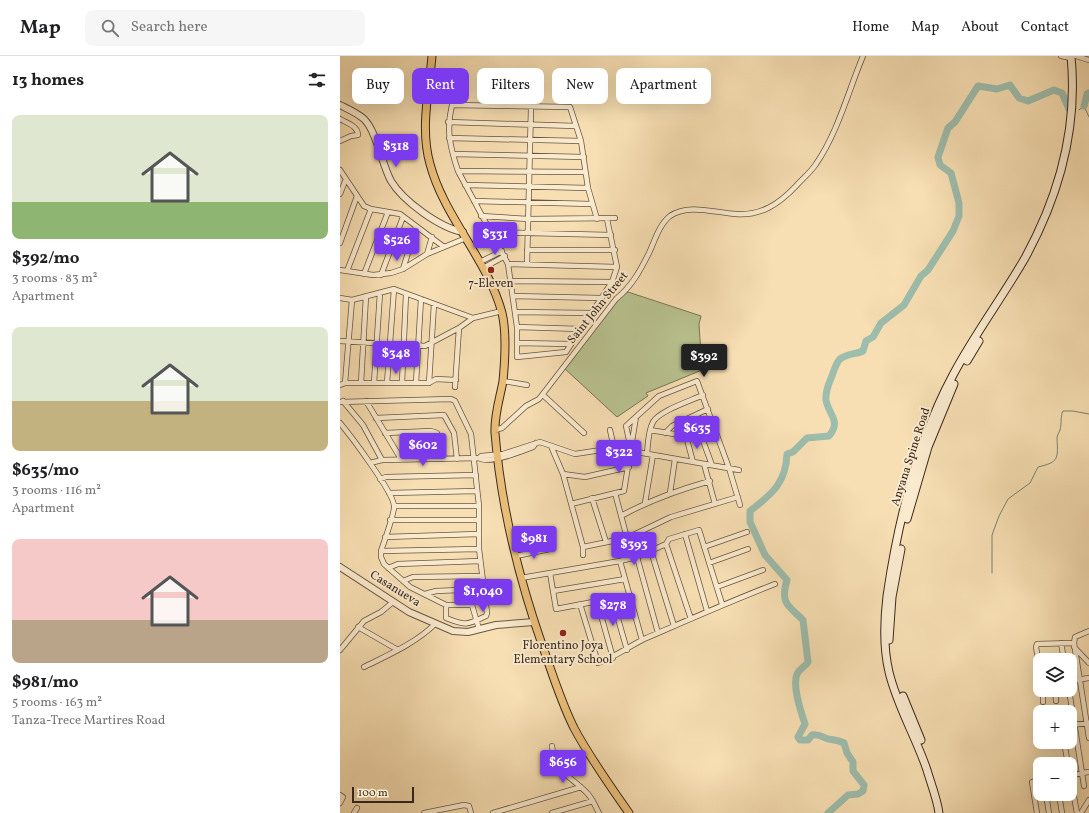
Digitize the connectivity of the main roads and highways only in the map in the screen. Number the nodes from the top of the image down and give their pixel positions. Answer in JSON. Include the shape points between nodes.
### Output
{"nodes":[{"id":1,"x":432,"y":56,"type":"edge"},
{"id":2,"x":1074,"y":56,"type":"edge"},
{"id":3,"x":629,"y":813,"type":"edge"},
{"id":4,"x":939,"y":813,"type":"edge"},
{"id":5,"x":943,"y":813,"type":"edge"}],
"edges":[{"from":1,"to":3,"type":"main road","via":[[425,122],[430,165],[438,188],[482,265],[502,311],[505,327],[503,381],[495,430],[516,556],[534,622],[564,707],[575,730]]},
{"from":2,"to":4,"type":"main road","name":"Anyana Spine Road","via":[[1071,116],[1063,164],[1048,209],[1024,260],[967,350],[943,397],[915,471],[894,557],[885,623],[887,661],[895,691],[922,756]]},
{"from":2,"to":5,"type":"main road","name":"Anyana Spine Road","via":[[1077,97],[1061,187],[1031,256],[971,354],[947,399],[920,472],[899,557],[890,624],[891,659],[899,688],[935,781]]}]}
